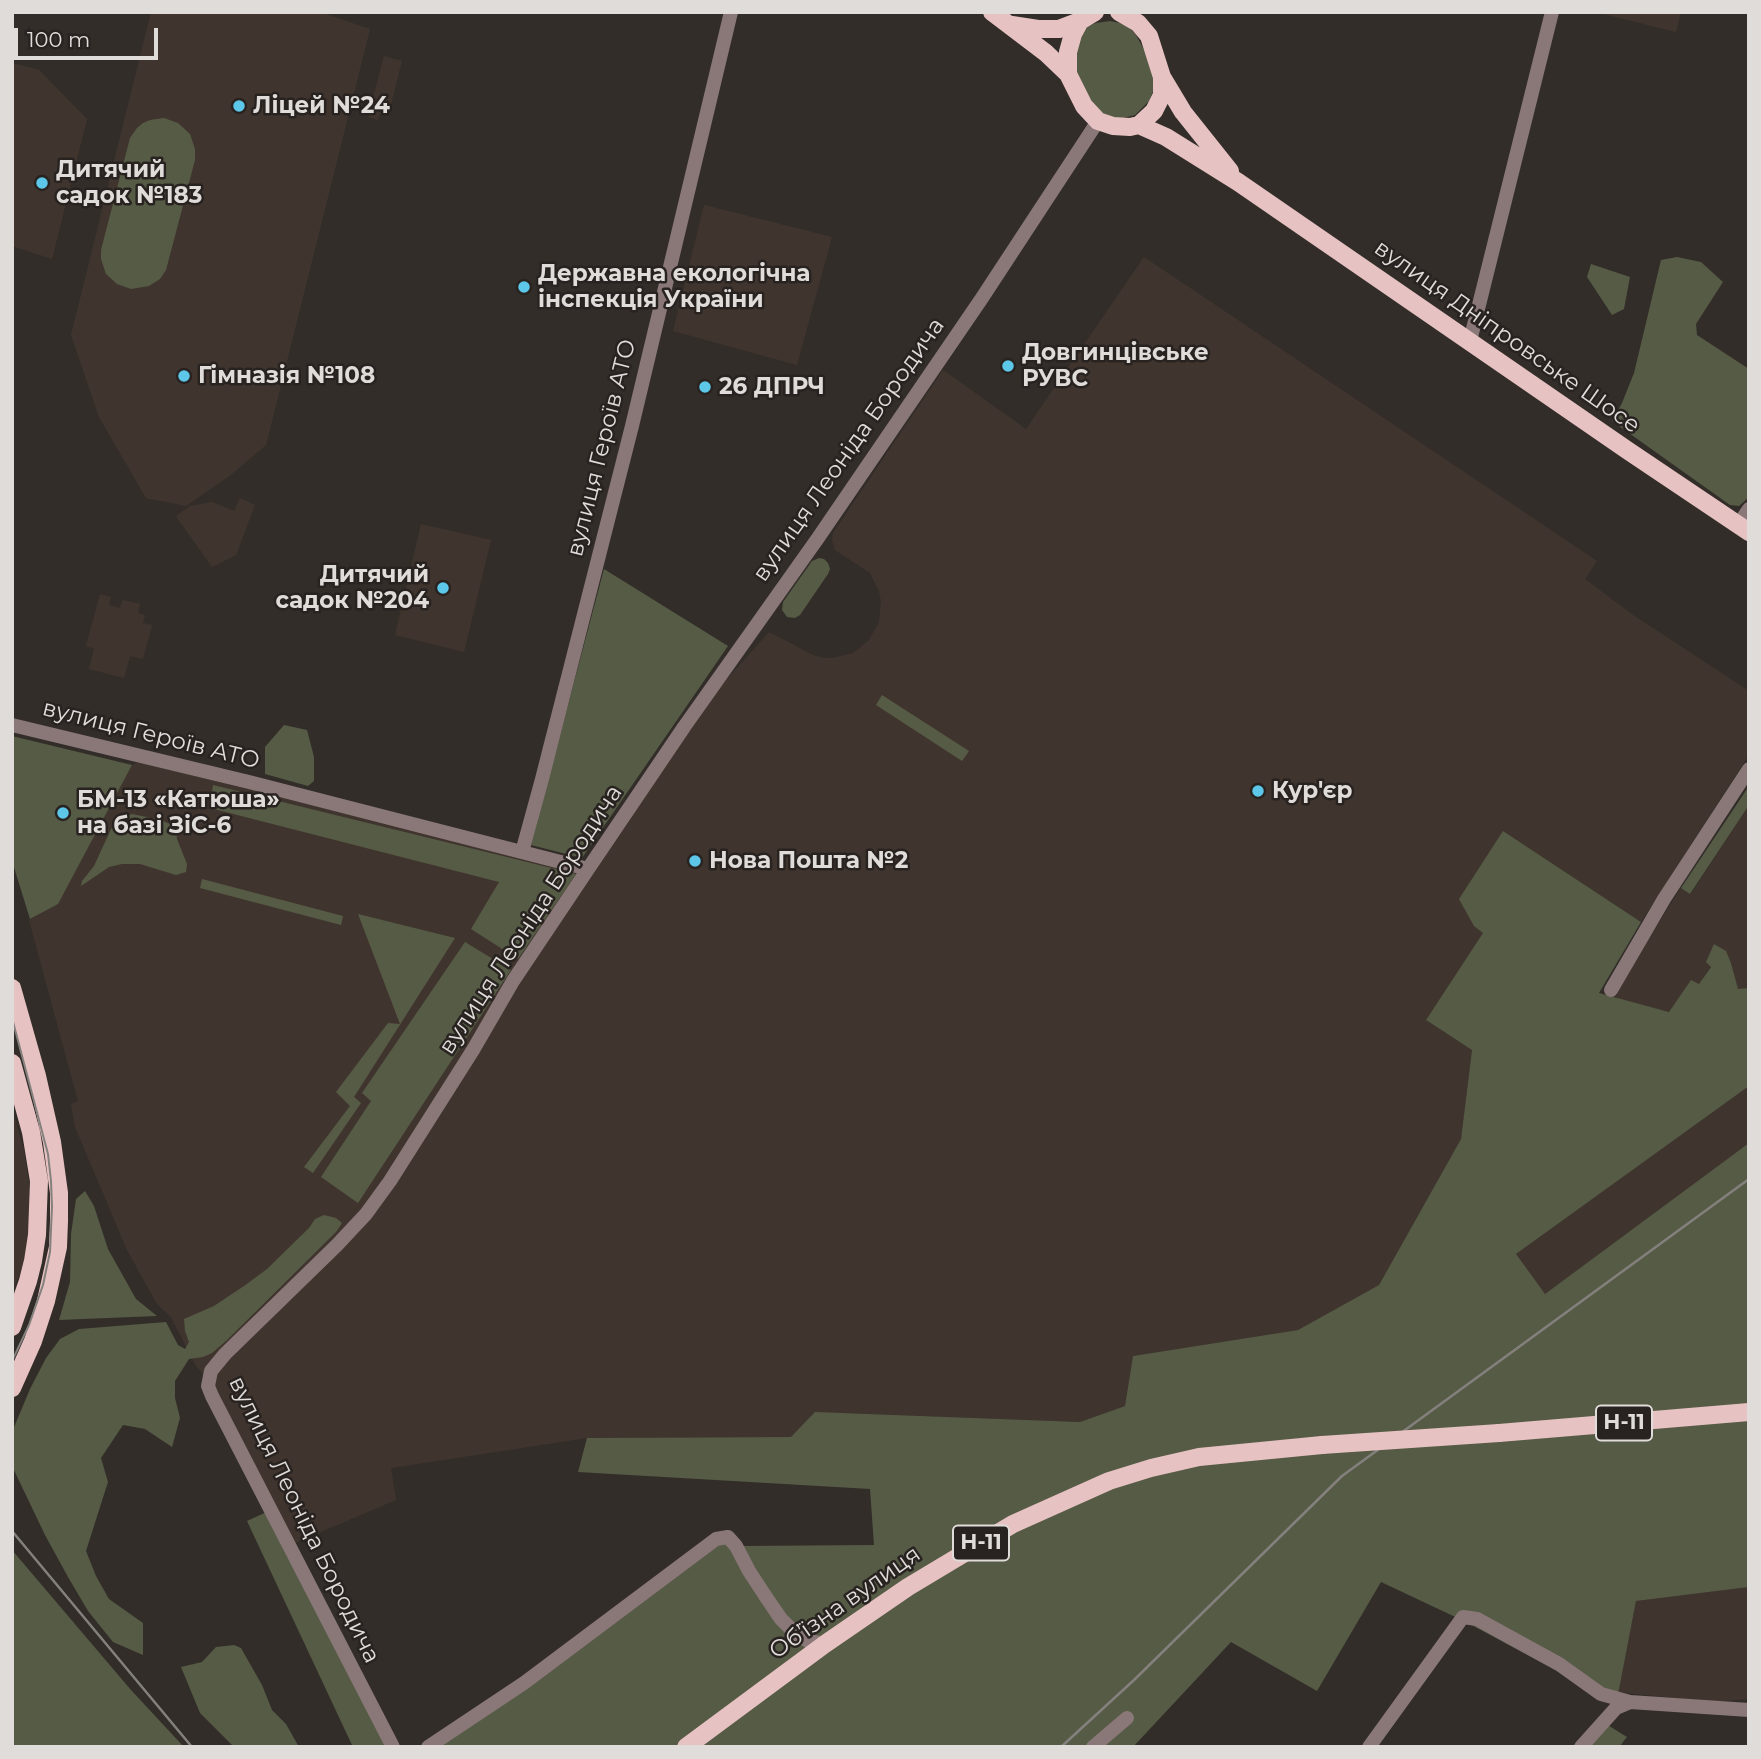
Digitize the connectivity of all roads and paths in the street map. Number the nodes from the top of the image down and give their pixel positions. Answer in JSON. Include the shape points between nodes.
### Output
{"nodes":[{"id":1,"x":731,"y":12,"type":"edge"},
{"id":2,"x":992,"y":12,"type":"edge"},
{"id":3,"x":1119,"y":12,"type":"edge"},
{"id":4,"x":1552,"y":12,"type":"edge"},
{"id":5,"x":1087,"y":16,"type":"edge"},
{"id":6,"x":1143,"y":21,"type":"edge"},
{"id":7,"x":1010,"y":25,"type":"junction"},
{"id":8,"x":1068,"y":74,"type":"junction"},
{"id":9,"x":1162,"y":77,"type":"junction"},
{"id":10,"x":1098,"y":121,"type":"junction"},
{"id":11,"x":1139,"y":125,"type":"junction"},
{"id":12,"x":1238,"y":181,"type":"junction"},
{"id":13,"x":1470,"y":341,"type":"junction"},
{"id":14,"x":1749,"y":509,"type":"edge"},
{"id":15,"x":1744,"y":528,"type":"edge"},
{"id":16,"x":12,"y":725,"type":"edge"},
{"id":17,"x":1749,"y":769,"type":"edge"},
{"id":18,"x":522,"y":852,"type":"junction"},
{"id":19,"x":588,"y":869,"type":"junction"},
{"id":20,"x":12,"y":988,"type":"edge"},
{"id":21,"x":1611,"y":990,"type":"dead end"},
{"id":22,"x":12,"y":1063,"type":"edge"},
{"id":23,"x":12,"y":1328,"type":"edge"},
{"id":24,"x":12,"y":1388,"type":"edge"},
{"id":25,"x":1749,"y":1412,"type":"edge"},
{"id":26,"x":825,"y":1644,"type":"junction"},
{"id":27,"x":1630,"y":1702,"type":"junction"},
{"id":28,"x":1749,"y":1710,"type":"edge"},
{"id":29,"x":1127,"y":1718,"type":"dead end"},
{"id":30,"x":393,"y":1747,"type":"edge"},
{"id":31,"x":428,"y":1747,"type":"edge"},
{"id":32,"x":686,"y":1747,"type":"edge"},
{"id":33,"x":1093,"y":1747,"type":"edge"},
{"id":34,"x":1369,"y":1747,"type":"edge"},
{"id":35,"x":1581,"y":1747,"type":"edge"}],
"edges":[{"from":1,"to":18,"type":"street","name":"вулиця Героїв АТО","via":[[632,426]]},
{"from":2,"to":7,"type":"main road"},
{"from":3,"to":6,"type":"main road"},
{"from":4,"to":13,"type":"street"},
{"from":5,"to":7,"type":"main road","via":[[1059,29]]},
{"from":5,"to":8,"type":"main road","via":[[1069,44]]},
{"from":6,"to":9,"type":"main road"},
{"from":7,"to":8,"type":"main road"},
{"from":8,"to":10,"type":"main road","via":[[1084,106]]},
{"from":9,"to":11,"type":"main road","via":[[1162,95]]},
{"from":9,"to":12,"type":"main road","via":[[1183,112]]},
{"from":10,"to":11,"type":"main road","via":[[1113,126]]},
{"from":10,"to":19,"type":"street","name":"вулиця Леоніда Бородича","via":[[982,298]]},
{"from":11,"to":12,"type":"main road"},
{"from":12,"to":13,"type":"main road","name":"вулиця Дніпровське Шосе"},
{"from":13,"to":15,"type":"main road","name":"вулиця Дніпровське Шосе"},
{"from":14,"to":15,"type":"street"},
{"from":16,"to":18,"type":"street","name":"вулиця Героїв АТО"},
{"from":17,"to":21,"type":"street"},
{"from":18,"to":19,"type":"street","name":"вулиця Героїв АТО"},
{"from":19,"to":30,"type":"street","name":"вулиця Леоніда Бородича","via":[[366,1214],[225,1354],[208,1380],[228,1428]]},
{"from":20,"to":24,"type":"main road","via":[[37,1076],[59,1193],[58,1247],[46,1301]]},
{"from":22,"to":23,"type":"main road","via":[[31,1132],[38,1181],[33,1262]]},
{"from":25,"to":26,"type":"main road","name":"Обʼїзна вулиця","number":"Н-11","bridge":true,"via":[[1322,1445],[1199,1457],[1151,1468],[1109,1481],[1013,1524]]},
{"from":26,"to":31,"type":"street","via":[[796,1634],[766,1597],[736,1546],[728,1537],[716,1539],[524,1682]]},
{"from":26,"to":32,"type":"main road","name":"Обʼїзна вулиця","number":"Н-11"},
{"from":27,"to":28,"type":"street"},
{"from":27,"to":34,"type":"street","via":[[1601,1695],[1559,1664],[1477,1619],[1463,1618]]},
{"from":27,"to":35,"type":"street","via":[[1616,1708]]},
{"from":29,"to":33,"type":"street"}]}
